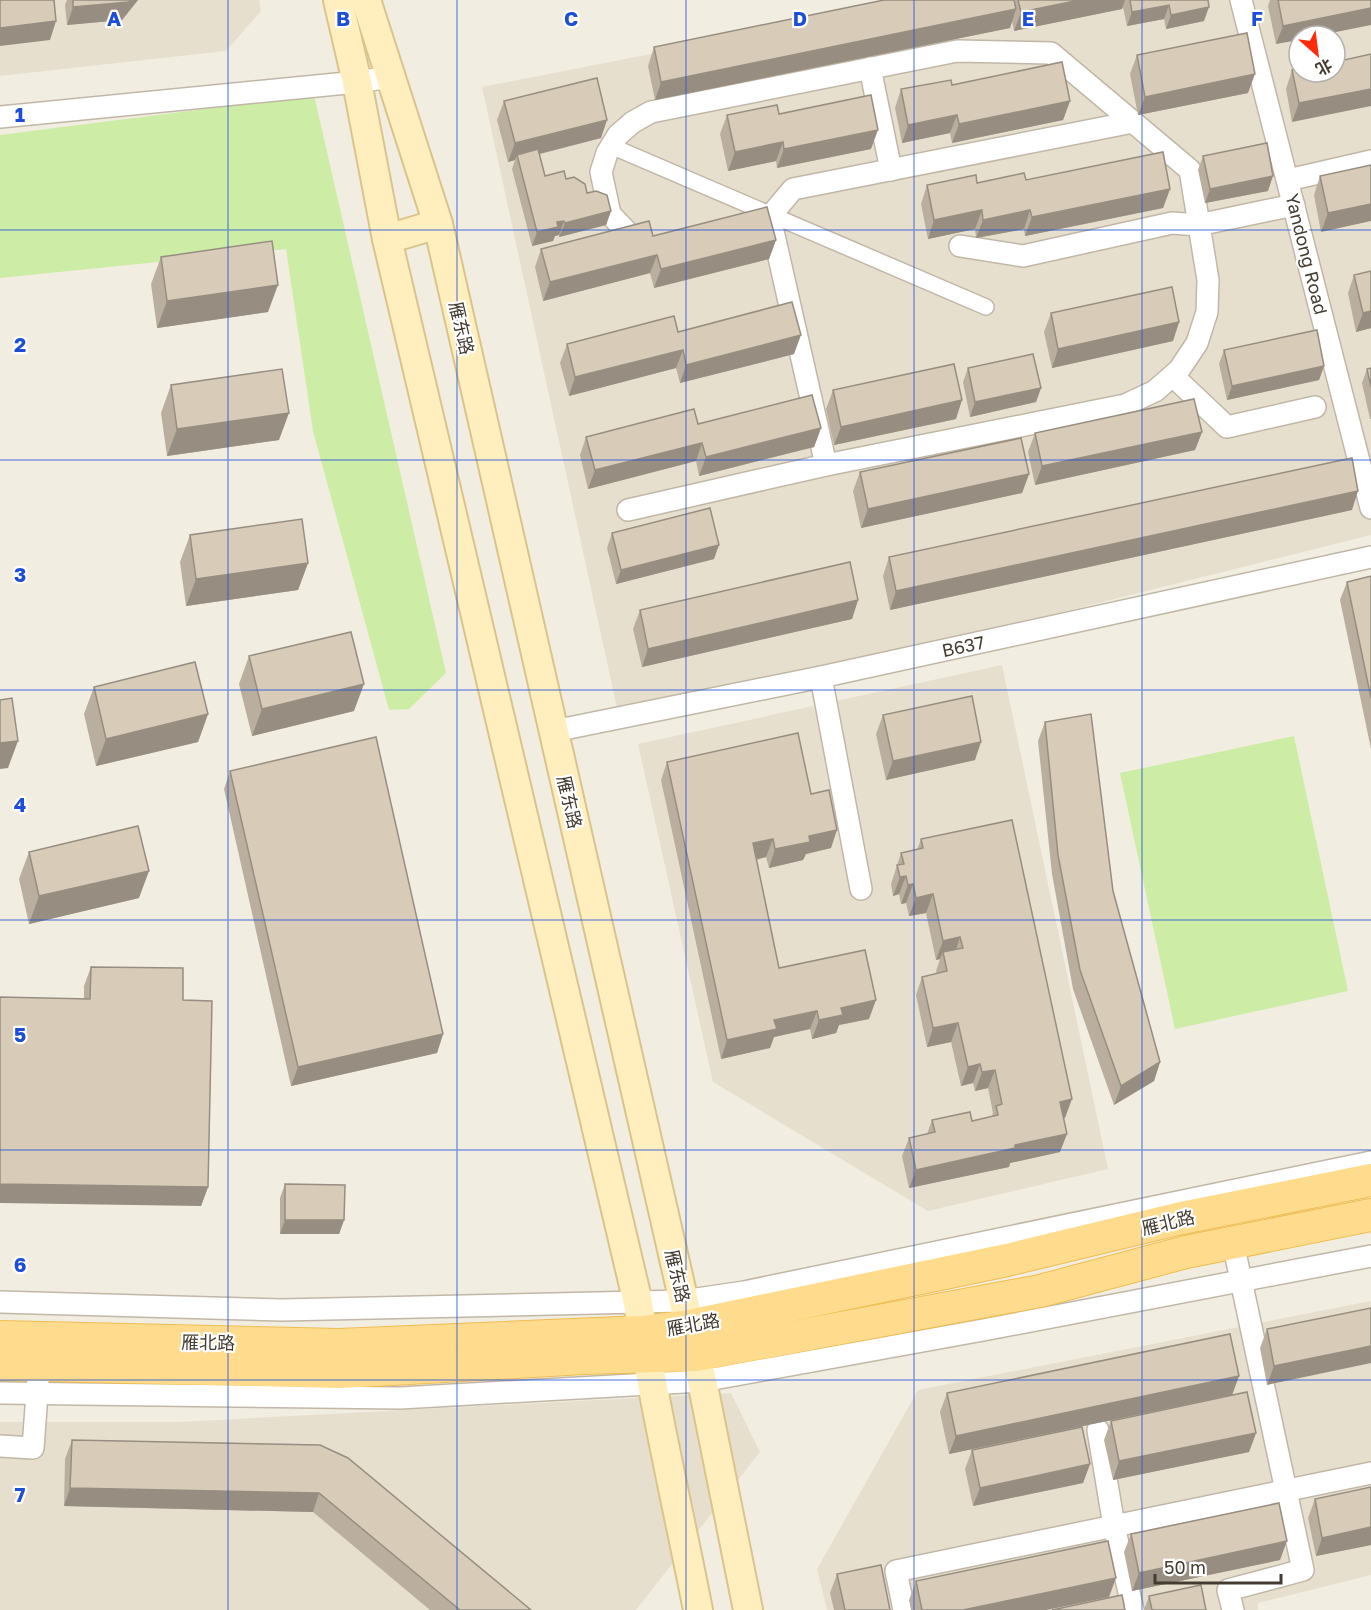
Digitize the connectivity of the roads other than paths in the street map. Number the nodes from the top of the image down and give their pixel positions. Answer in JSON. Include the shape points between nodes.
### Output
{"nodes":[{"id":1,"x":338,"y":0,"type":"edge"},
{"id":2,"x":366,"y":0,"type":"edge"},
{"id":3,"x":1241,"y":0,"type":"edge"},
{"id":4,"x":870,"y":68,"type":"junction"},
{"id":5,"x":390,"y":77,"type":"junction"},
{"id":6,"x":357,"y":82,"type":"junction"},
{"id":7,"x":0,"y":117,"type":"edge"},
{"id":8,"x":1133,"y":122,"type":"junction"},
{"id":9,"x":611,"y":146,"type":"junction"},
{"id":10,"x":1371,"y":161,"type":"edge"},
{"id":11,"x":891,"y":170,"type":"junction"},
{"id":12,"x":1288,"y":180,"type":"junction"},
{"id":13,"x":1294,"y":205,"type":"junction"},
{"id":14,"x":772,"y":214,"type":"junction"},
{"id":15,"x":438,"y":224,"type":"junction"},
{"id":16,"x":1198,"y":225,"type":"junction"},
{"id":17,"x":627,"y":232,"type":"edge"},
{"id":18,"x":387,"y":239,"type":"junction"},
{"id":19,"x":960,"y":246,"type":"dead end"},
{"id":20,"x":986,"y":307,"type":"dead end"},
{"id":21,"x":1173,"y":376,"type":"junction"},
{"id":22,"x":1315,"y":406,"type":"dead end"},
{"id":23,"x":826,"y":465,"type":"junction"},
{"id":24,"x":1371,"y":508,"type":"edge"},
{"id":25,"x":628,"y":510,"type":"dead end"},
{"id":26,"x":1371,"y":557,"type":"edge"},
{"id":27,"x":821,"y":677,"type":"junction"},
{"id":28,"x":554,"y":731,"type":"junction"},
{"id":29,"x":861,"y":889,"type":"dead end"},
{"id":30,"x":1371,"y":1162,"type":"edge"},
{"id":31,"x":1371,"y":1180,"type":"edge"},
{"id":32,"x":1371,"y":1215,"type":"edge"},
{"id":33,"x":1233,"y":1243,"type":"junction"},
{"id":34,"x":1371,"y":1256,"type":"edge"},
{"id":35,"x":1241,"y":1281,"type":"junction"},
{"id":36,"x":0,"y":1302,"type":"edge"},
{"id":37,"x":0,"y":1337,"type":"edge"},
{"id":38,"x":693,"y":1341,"type":"junction"},
{"id":39,"x":644,"y":1344,"type":"junction"},
{"id":40,"x":0,"y":1364,"type":"edge"},
{"id":41,"x":38,"y":1380,"type":"junction"},
{"id":42,"x":0,"y":1393,"type":"edge"},
{"id":43,"x":1098,"y":1430,"type":"dead end"},
{"id":44,"x":0,"y":1446,"type":"edge"},
{"id":45,"x":1371,"y":1473,"type":"edge"},
{"id":46,"x":1286,"y":1490,"type":"junction"},
{"id":47,"x":1114,"y":1526,"type":"junction"},
{"id":48,"x":698,"y":1610,"type":"edge"},
{"id":49,"x":748,"y":1610,"type":"edge"},
{"id":50,"x":904,"y":1610,"type":"edge"},
{"id":51,"x":1133,"y":1610,"type":"edge"},
{"id":52,"x":1233,"y":1610,"type":"edge"}],
"edges":[{"from":1,"to":6,"type":"main road"},
{"from":2,"to":5,"type":"main road","name":"雁东路"},
{"from":3,"to":12,"type":"street","name":"Yandong Road"},
{"from":4,"to":8,"type":"street","via":[[957,51],[1052,53]]},
{"from":4,"to":9,"type":"street","via":[[651,112],[633,122]]},
{"from":4,"to":11,"type":"street"},
{"from":5,"to":6,"type":"street"},
{"from":5,"to":15,"type":"main road","name":"雁东路"},
{"from":6,"to":7,"type":"street"},
{"from":6,"to":18,"type":"main road"},
{"from":8,"to":11,"type":"street"},
{"from":8,"to":16,"type":"street","via":[[1190,170]]},
{"from":9,"to":14,"type":"street"},
{"from":9,"to":17,"type":"street","via":[[601,172],[610,214]]},
{"from":10,"to":12,"type":"street"},
{"from":11,"to":14,"type":"street","via":[[793,189]]},
{"from":12,"to":13,"type":"street","name":"Yandong Road"},
{"from":13,"to":16,"type":"street"},
{"from":13,"to":24,"type":"street","name":"Yandong Road"},
{"from":14,"to":20,"type":"street"},
{"from":14,"to":23,"type":"street","via":[[772,231]]},
{"from":15,"to":18,"type":"main road"},
{"from":15,"to":28,"type":"main road","name":"雁东路"},
{"from":16,"to":19,"type":"street","via":[[1172,223],[1023,256]]},
{"from":16,"to":21,"type":"street","via":[[1208,280],[1207,312],[1197,343]]},
{"from":18,"to":39,"type":"main road"},
{"from":21,"to":22,"type":"street","via":[[1227,427]]},
{"from":21,"to":23,"type":"street","via":[[1155,391],[1125,405]]},
{"from":23,"to":25,"type":"street"},
{"from":26,"to":27,"type":"street","name":"B637"},
{"from":27,"to":28,"type":"street","name":"B637"},
{"from":27,"to":29,"type":"street"},
{"from":28,"to":38,"type":"main road","name":"雁东路"},
{"from":30,"to":38,"type":"street","via":[[744,1292]]},
{"from":31,"to":38,"type":"main road","name":"雁北路","via":[[1177,1219]]},
{"from":32,"to":33,"type":"main road","name":"雁北路"},
{"from":33,"to":35,"type":"street"},
{"from":33,"to":38,"type":"main road","name":"雁北路","via":[[1040,1291]]},
{"from":34,"to":35,"type":"street"},
{"from":35,"to":38,"type":"street"},
{"from":35,"to":46,"type":"street"},
{"from":36,"to":39,"type":"street","via":[[282,1310]]},
{"from":37,"to":39,"type":"main road","name":"雁北路","via":[[339,1345]]},
{"from":38,"to":39,"type":"main road","name":"雁北路"},
{"from":38,"to":39,"type":"street"},
{"from":38,"to":49,"type":"main road","name":"雁东路"},
{"from":39,"to":41,"type":"main road","name":"雁北路","via":[[584,1358],[340,1372]]},
{"from":39,"to":48,"type":"main road"},
{"from":40,"to":41,"type":"main road","name":"雁北路"},
{"from":41,"to":42,"type":"street"},
{"from":41,"to":44,"type":"street","via":[[33,1448]]},
{"from":43,"to":47,"type":"street"},
{"from":45,"to":46,"type":"street"},
{"from":46,"to":47,"type":"street"},
{"from":46,"to":52,"type":"street","via":[[1304,1570],[1228,1590]]},
{"from":47,"to":50,"type":"street","via":[[896,1571]]},
{"from":47,"to":51,"type":"street"}]}
